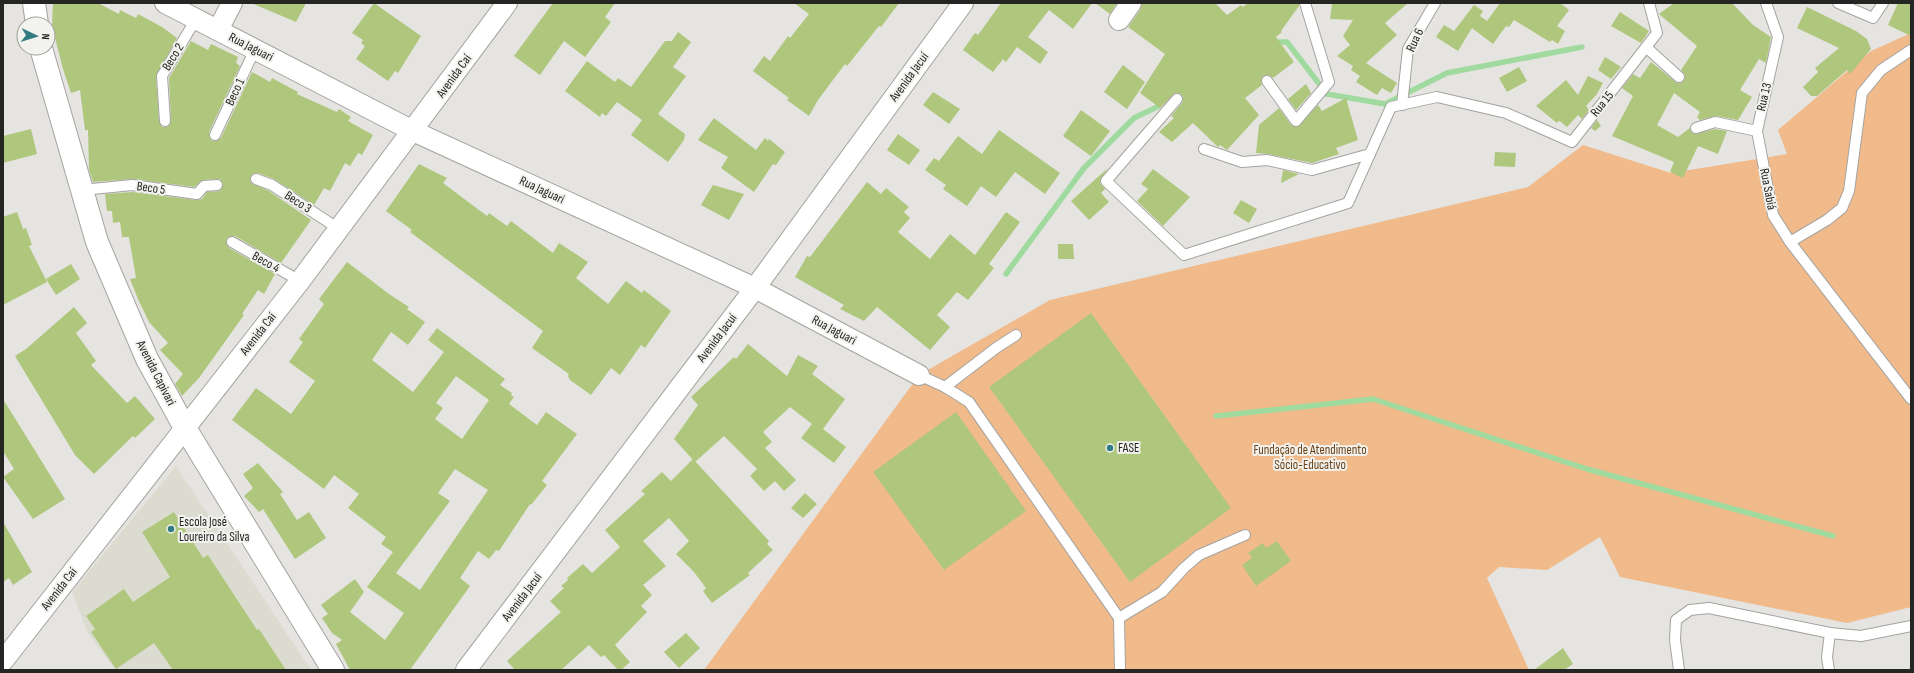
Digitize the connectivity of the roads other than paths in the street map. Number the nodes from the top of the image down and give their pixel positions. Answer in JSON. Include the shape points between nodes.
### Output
{"nodes":[{"id":1,"x":34,"y":3,"type":"edge"},
{"id":2,"x":165,"y":3,"type":"edge"},
{"id":3,"x":232,"y":3,"type":"edge"},
{"id":4,"x":507,"y":3,"type":"edge"},
{"id":5,"x":963,"y":3,"type":"edge"},
{"id":6,"x":1131,"y":3,"type":"edge"},
{"id":7,"x":1305,"y":3,"type":"edge"},
{"id":8,"x":1435,"y":3,"type":"edge"},
{"id":9,"x":1649,"y":3,"type":"edge"},
{"id":10,"x":1766,"y":3,"type":"edge"},
{"id":11,"x":1838,"y":3,"type":"edge"},
{"id":12,"x":1883,"y":3,"type":"edge"},
{"id":13,"x":36,"y":16,"type":"edge"},
{"id":14,"x":196,"y":19,"type":"junction"},
{"id":15,"x":1119,"y":20,"type":"dead end"},
{"id":16,"x":218,"y":30,"type":"junction"},
{"id":17,"x":1647,"y":48,"type":"junction"},
{"id":18,"x":255,"y":49,"type":"junction"},
{"id":19,"x":1911,"y":50,"type":"edge"},
{"id":20,"x":43,"y":56,"type":"edge"},
{"id":21,"x":1679,"y":78,"type":"dead end"},
{"id":22,"x":1267,"y":81,"type":"dead end"},
{"id":23,"x":1177,"y":99,"type":"dead end"},
{"id":24,"x":1402,"y":105,"type":"junction"},
{"id":25,"x":165,"y":121,"type":"dead end"},
{"id":26,"x":1696,"y":128,"type":"dead end"},
{"id":27,"x":413,"y":131,"type":"junction"},
{"id":28,"x":1757,"y":131,"type":"junction"},
{"id":29,"x":215,"y":135,"type":"dead end"},
{"id":30,"x":1204,"y":149,"type":"dead end"},
{"id":31,"x":1370,"y":154,"type":"junction"},
{"id":32,"x":256,"y":179,"type":"dead end"},
{"id":33,"x":217,"y":185,"type":"dead end"},
{"id":34,"x":82,"y":190,"type":"junction"},
{"id":35,"x":339,"y":229,"type":"junction"},
{"id":36,"x":232,"y":242,"type":"dead end"},
{"id":37,"x":1790,"y":242,"type":"junction"},
{"id":38,"x":300,"y":281,"type":"junction"},
{"id":39,"x":755,"y":288,"type":"junction"},
{"id":40,"x":1016,"y":336,"type":"dead end"},
{"id":41,"x":919,"y":375,"type":"joint"},
{"id":42,"x":945,"y":387,"type":"junction"},
{"id":43,"x":1911,"y":399,"type":"edge"},
{"id":44,"x":185,"y":428,"type":"junction"},
{"id":45,"x":1245,"y":535,"type":"dead end"},
{"id":46,"x":1119,"y":618,"type":"junction"},
{"id":47,"x":1911,"y":626,"type":"edge"},
{"id":48,"x":1830,"y":633,"type":"junction"},
{"id":49,"x":3,"y":661,"type":"edge"},
{"id":50,"x":333,"y":670,"type":"edge"},
{"id":51,"x":466,"y":670,"type":"edge"},
{"id":52,"x":1120,"y":670,"type":"edge"},
{"id":53,"x":1679,"y":670,"type":"edge"},
{"id":54,"x":1829,"y":670,"type":"edge"}],
"edges":[{"from":1,"to":13,"type":"street"},
{"from":2,"to":14,"type":"street","name":"Rua Jaguari"},
{"from":3,"to":16,"type":"street"},
{"from":4,"to":27,"type":"street","name":"Avenida Caí"},
{"from":5,"to":39,"type":"street","name":"Avenida Jacuí"},
{"from":6,"to":15,"type":"street"},
{"from":7,"to":22,"type":"lane","via":[[1329,82],[1296,121]]},
{"from":8,"to":24,"type":"lane","name":"Rua 6","via":[[1408,49]]},
{"from":9,"to":17,"type":"lane","name":"Rua 15","via":[[1657,33]]},
{"from":10,"to":28,"type":"lane","name":"Rua 13","via":[[1778,37]]},
{"from":11,"to":12,"type":"lane","via":[[1873,18]]},
{"from":14,"to":16,"type":"street","name":"Rua Jaguari"},
{"from":14,"to":25,"type":"lane","name":"Beco 2","via":[[162,76]]},
{"from":16,"to":18,"type":"street","name":"Rua Jaguari"},
{"from":17,"to":21,"type":"lane"},
{"from":17,"to":24,"type":"lane","name":"Rua 15","via":[[1572,142],[1506,113],[1437,97]]},
{"from":18,"to":27,"type":"street","name":"Rua Jaguari"},
{"from":18,"to":29,"type":"lane","name":"Beco 1"},
{"from":19,"to":37,"type":"lane","via":[[1880,70],[1862,93],[1850,191],[1842,208]]},
{"from":20,"to":34,"type":"street","name":"Avenida Capivari"},
{"from":23,"to":31,"type":"lane","via":[[1106,181],[1184,255],[1348,203]]},
{"from":24,"to":31,"type":"lane","via":[[1391,107]]},
{"from":26,"to":28,"type":"lane","via":[[1714,122]]},
{"from":27,"to":35,"type":"street","name":"Avenida Caí"},
{"from":27,"to":39,"type":"street","name":"Rua Jaguari"},
{"from":28,"to":37,"type":"lane","name":"Rua Sabiá","via":[[1773,215]]},
{"from":30,"to":31,"type":"lane","via":[[1242,162],[1267,160],[1312,170]]},
{"from":32,"to":35,"type":"lane","name":"Beco 3","via":[[272,185]]},
{"from":33,"to":34,"type":"lane","name":"Beco 5","via":[[204,186],[197,194],[132,185]]},
{"from":34,"to":44,"type":"street","name":"Avenida Capivari","via":[[97,242],[147,359]]},
{"from":35,"to":38,"type":"street","name":"Avenida Caí"},
{"from":36,"to":38,"type":"lane","name":"Beco 4"},
{"from":37,"to":43,"type":"lane","name":"Rua Sabiá"},
{"from":38,"to":44,"type":"street","name":"Avenida Caí"},
{"from":39,"to":41,"type":"street","name":"Rua Jaguari"},
{"from":39,"to":51,"type":"street","name":"Avenida Jacuí"},
{"from":40,"to":42,"type":"lane"},
{"from":41,"to":42,"type":"lane"},
{"from":42,"to":46,"type":"lane","via":[[969,402]]},
{"from":44,"to":49,"type":"street","name":"Avenida Caí"},
{"from":44,"to":50,"type":"street","name":"Avenida Capivari"},
{"from":45,"to":46,"type":"lane","via":[[1199,555],[1162,592]]},
{"from":46,"to":52,"type":"lane"},
{"from":47,"to":48,"type":"lane","via":[[1861,636]]},
{"from":48,"to":53,"type":"lane","via":[[1709,608],[1690,610],[1676,620],[1675,640]]},
{"from":48,"to":54,"type":"lane","via":[[1827,657]]}]}
